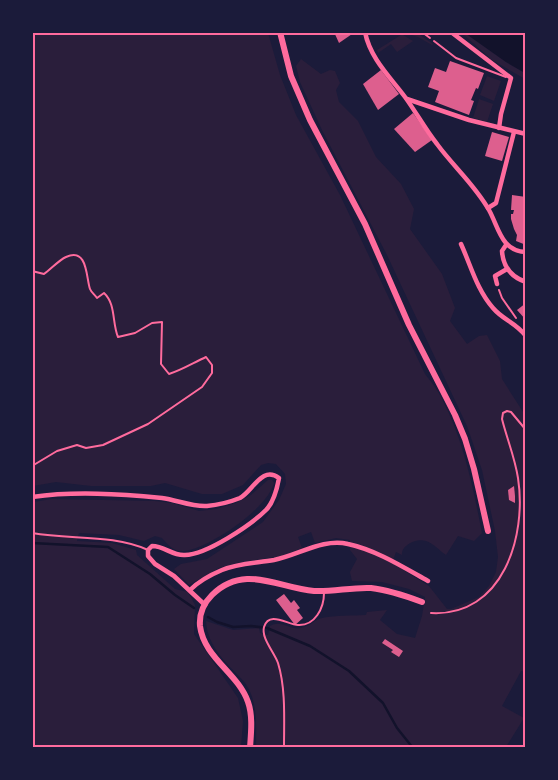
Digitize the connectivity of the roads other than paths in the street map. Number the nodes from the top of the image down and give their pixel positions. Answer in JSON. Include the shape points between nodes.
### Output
{"nodes":[{"id":1,"x":280,"y":32,"type":"edge"},
{"id":2,"x":365,"y":32,"type":"edge"},
{"id":3,"x":451,"y":32,"type":"edge"},
{"id":4,"x":434,"y":41,"type":"road end"},
{"id":5,"x":511,"y":78,"type":"junction"},
{"id":6,"x":406,"y":98,"type":"junction"},
{"id":7,"x":499,"y":128,"type":"junction"},
{"id":8,"x":514,"y":132,"type":"junction"},
{"id":9,"x":526,"y":134,"type":"edge"},
{"id":10,"x":488,"y":208,"type":"junction"},
{"id":11,"x":461,"y":244,"type":"dead end"},
{"id":12,"x":506,"y":245,"type":"junction"},
{"id":13,"x":526,"y":252,"type":"edge"},
{"id":14,"x":507,"y":269,"type":"junction"},
{"id":15,"x":526,"y":282,"type":"edge"},
{"id":16,"x":497,"y":284,"type":"road end"},
{"id":17,"x":526,"y":336,"type":"edge"},
{"id":18,"x":526,"y":430,"type":"edge"},
{"id":19,"x":32,"y":497,"type":"edge"},
{"id":20,"x":488,"y":531,"type":"dead end"},
{"id":21,"x":32,"y":533,"type":"edge"},
{"id":22,"x":148,"y":550,"type":"junction"},
{"id":23,"x":428,"y":581,"type":"dead end"},
{"id":24,"x":190,"y":590,"type":"junction"},
{"id":25,"x":324,"y":591,"type":"junction"},
{"id":26,"x":422,"y":602,"type":"dead end"},
{"id":27,"x":205,"y":604,"type":"junction"},
{"id":28,"x":431,"y":613,"type":"dead end"},
{"id":29,"x":250,"y":748,"type":"edge"},
{"id":30,"x":284,"y":748,"type":"edge"}],
"edges":[{"from":1,"to":20,"type":"main road","via":[[291,76],[310,120],[373,241],[458,423],[474,469]]},
{"from":2,"to":6,"type":"street","via":[[374,56]]},
{"from":3,"to":5,"type":"street"},
{"from":4,"to":5,"type":"lane","via":[[456,58]]},
{"from":5,"to":7,"type":"street"},
{"from":6,"to":7,"type":"street"},
{"from":6,"to":10,"type":"street","via":[[437,144]]},
{"from":7,"to":8,"type":"street"},
{"from":8,"to":9,"type":"street"},
{"from":8,"to":10,"type":"street","via":[[496,203]]},
{"from":10,"to":12,"type":"street"},
{"from":11,"to":17,"type":"street","via":[[484,296],[495,310],[516,324]]},
{"from":12,"to":13,"type":"street","via":[[512,250]]},
{"from":12,"to":14,"type":"street","via":[[502,251]]},
{"from":14,"to":15,"type":"street"},
{"from":14,"to":16,"type":"street","via":[[495,276]]},
{"from":18,"to":28,"type":"lane","via":[[511,412],[503,413],[502,420],[515,458],[521,504],[517,536],[506,568],[478,601],[453,612]]},
{"from":19,"to":22,"type":"street","via":[[75,494],[152,498],[205,506],[241,497],[266,474],[274,474],[278,478],[275,495],[267,509],[219,543],[186,555],[174,554],[160,546],[152,546]]},
{"from":21,"to":22,"type":"lane","via":[[108,540]]},
{"from":22,"to":24,"type":"street","via":[[148,556],[155,564]]},
{"from":23,"to":24,"type":"street","via":[[370,551],[336,542],[276,560],[237,565],[198,581]]},
{"from":24,"to":27,"type":"street"},
{"from":25,"to":26,"type":"main road","via":[[369,588]]},
{"from":25,"to":27,"type":"main road","via":[[302,590],[265,580],[241,580],[217,590]]},
{"from":25,"to":30,"type":"lane","via":[[322,609],[314,620],[295,625],[277,619],[268,621],[264,628],[264,636],[280,674]]},
{"from":27,"to":29,"type":"main road","via":[[200,625],[205,643],[238,683],[249,703]]}]}
